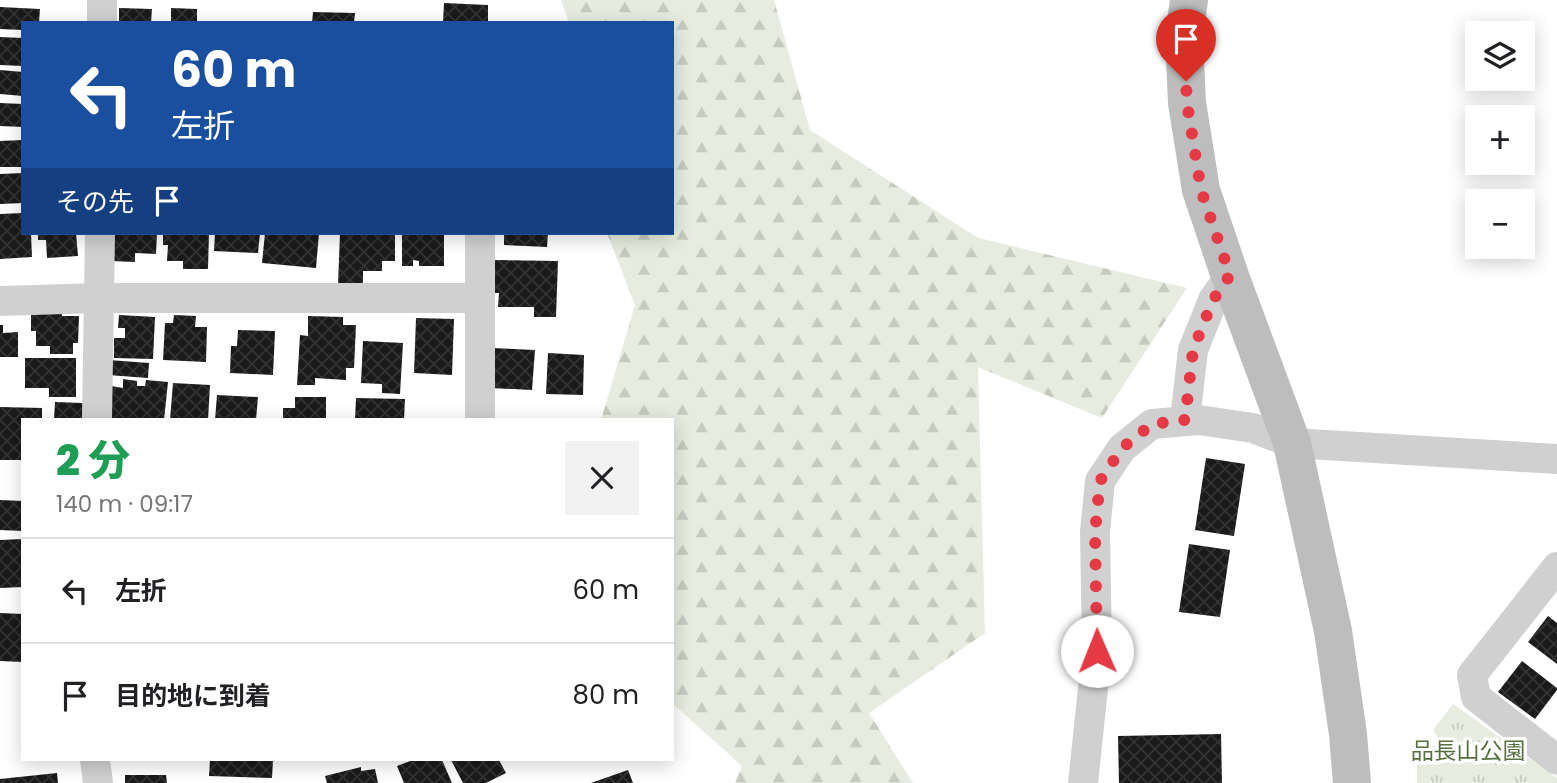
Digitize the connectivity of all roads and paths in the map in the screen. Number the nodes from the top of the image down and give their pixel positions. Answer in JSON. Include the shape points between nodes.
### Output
{"nodes":[{"id":1,"x":102,"y":0,"type":"edge"},
{"id":2,"x":1189,"y":0,"type":"edge"},
{"id":3,"x":102,"y":21,"type":"edge"},
{"id":4,"x":100,"y":235,"type":"edge"},
{"id":5,"x":480,"y":236,"type":"dead end"},
{"id":6,"x":1230,"y":275,"type":"junction"},
{"id":7,"x":99,"y":298,"type":"junction"},
{"id":8,"x":480,"y":298,"type":"junction"},
{"id":9,"x":0,"y":300,"type":"edge"},
{"id":10,"x":97,"y":418,"type":"edge"},
{"id":11,"x":480,"y":418,"type":"edge"},
{"id":12,"x":1185,"y":420,"type":"junction"},
{"id":13,"x":1292,"y":443,"type":"junction"},
{"id":14,"x":1557,"y":459,"type":"edge"},
{"id":15,"x":1557,"y":567,"type":"edge"},
{"id":16,"x":95,"y":761,"type":"edge"},
{"id":17,"x":1557,"y":761,"type":"edge"},
{"id":18,"x":98,"y":783,"type":"edge"},
{"id":19,"x":1083,"y":783,"type":"edge"},
{"id":20,"x":1352,"y":783,"type":"edge"}],
"edges":[{"from":1,"to":3,"type":"street"},
{"from":2,"to":6,"type":"street","via":[[1184,37],[1187,103],[1201,190]]},
{"from":4,"to":7,"type":"street"},
{"from":5,"to":8,"type":"street"},
{"from":6,"to":12,"type":"street","via":[[1213,300],[1193,350]]},
{"from":6,"to":13,"type":"street"},
{"from":7,"to":8,"type":"street"},
{"from":7,"to":9,"type":"street"},
{"from":7,"to":10,"type":"street"},
{"from":8,"to":11,"type":"street"},
{"from":12,"to":13,"type":"street","via":[[1253,428]]},
{"from":12,"to":19,"type":"street","via":[[1152,424],[1122,448],[1100,481],[1095,532],[1097,651]]},
{"from":13,"to":14,"type":"street"},
{"from":13,"to":20,"type":"street","via":[[1333,631]]},
{"from":15,"to":17,"type":"street","via":[[1472,676],[1476,697]]},
{"from":16,"to":18,"type":"street"}]}
